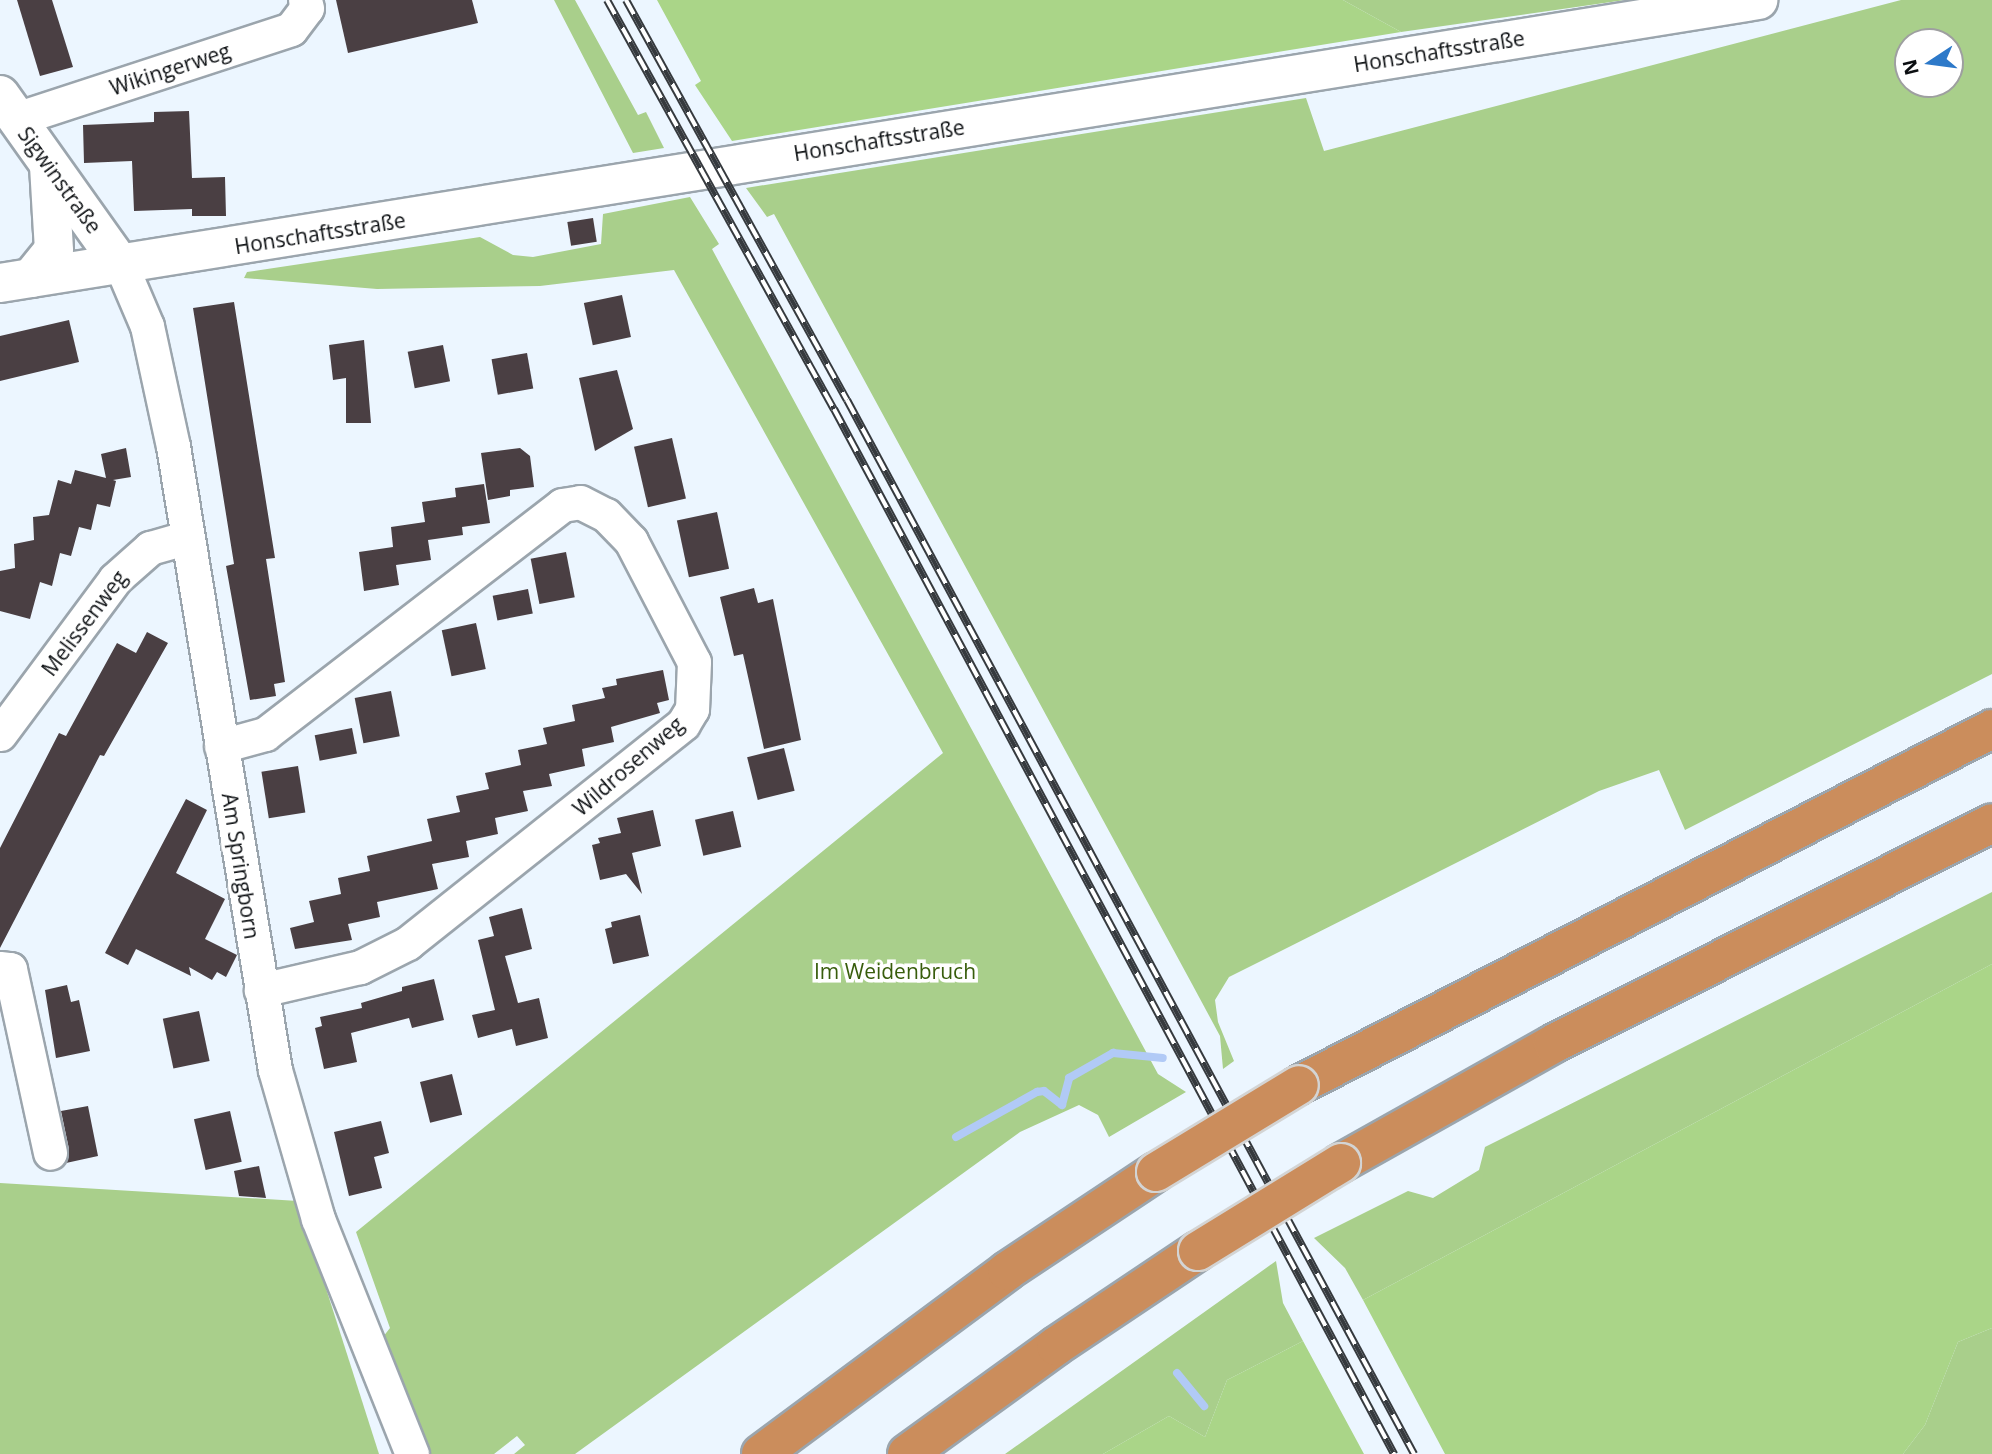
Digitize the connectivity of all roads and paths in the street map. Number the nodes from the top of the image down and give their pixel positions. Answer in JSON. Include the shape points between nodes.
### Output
{"nodes":[{"id":1,"x":305,"y":0,"type":"edge"},
{"id":2,"x":1758,"y":0,"type":"edge"},
{"id":3,"x":8,"y":107,"type":"edge"},
{"id":4,"x":49,"y":163,"type":"junction"},
{"id":5,"x":121,"y":265,"type":"junction"},
{"id":6,"x":15,"y":281,"type":"edge"},
{"id":7,"x":186,"y":538,"type":"junction"},
{"id":8,"x":1992,"y":729,"type":"edge"},
{"id":9,"x":0,"y":734,"type":"edge"},
{"id":10,"x":221,"y":746,"type":"junction"},
{"id":11,"x":1992,"y":823,"type":"edge"},
{"id":12,"x":0,"y":968,"type":"edge"},
{"id":13,"x":261,"y":990,"type":"junction"},
{"id":14,"x":50,"y":1153,"type":"dead end"},
{"id":15,"x":412,"y":1454,"type":"edge"},
{"id":16,"x":761,"y":1454,"type":"edge"},
{"id":17,"x":907,"y":1454,"type":"edge"}],
"edges":[{"from":1,"to":3,"type":"street","name":"Wikingerweg","via":[[307,8],[290,29]]},
{"from":2,"to":5,"type":"street","name":"Honschaftsstraße"},
{"from":3,"to":4,"type":"street","name":"Sigwinstraße"},
{"from":4,"to":5,"type":"street","name":"Sigwinstraße"},
{"from":4,"to":6,"type":"street","via":[[54,250]]},
{"from":5,"to":6,"type":"street","name":"Honschaftsstraße"},
{"from":5,"to":7,"type":"street","name":"Am Springborn","via":[[147,326]]},
{"from":7,"to":9,"type":"street","name":"Melissenweg","via":[[150,548],[114,579]]},
{"from":7,"to":10,"type":"street","name":"Am Springborn"},
{"from":8,"to":16,"type":"highway","bridge":true,"via":[[1299,1084],[985,1286]]},
{"from":10,"to":13,"type":"street","name":"Am Springborn"},
{"from":10,"to":13,"type":"street","name":"Wildrosenweg","via":[[265,734],[562,505],[580,502],[606,515],[631,541],[694,662],[692,709],[682,724],[408,943],[360,967]]},
{"from":11,"to":17,"type":"highway","bridge":true,"via":[[1553,1044],[1341,1163],[1056,1346]]},
{"from":12,"to":14,"type":"street","via":[[10,969]]},
{"from":13,"to":15,"type":"street","name":"Am Springborn","via":[[275,1070],[314,1206]]}]}
